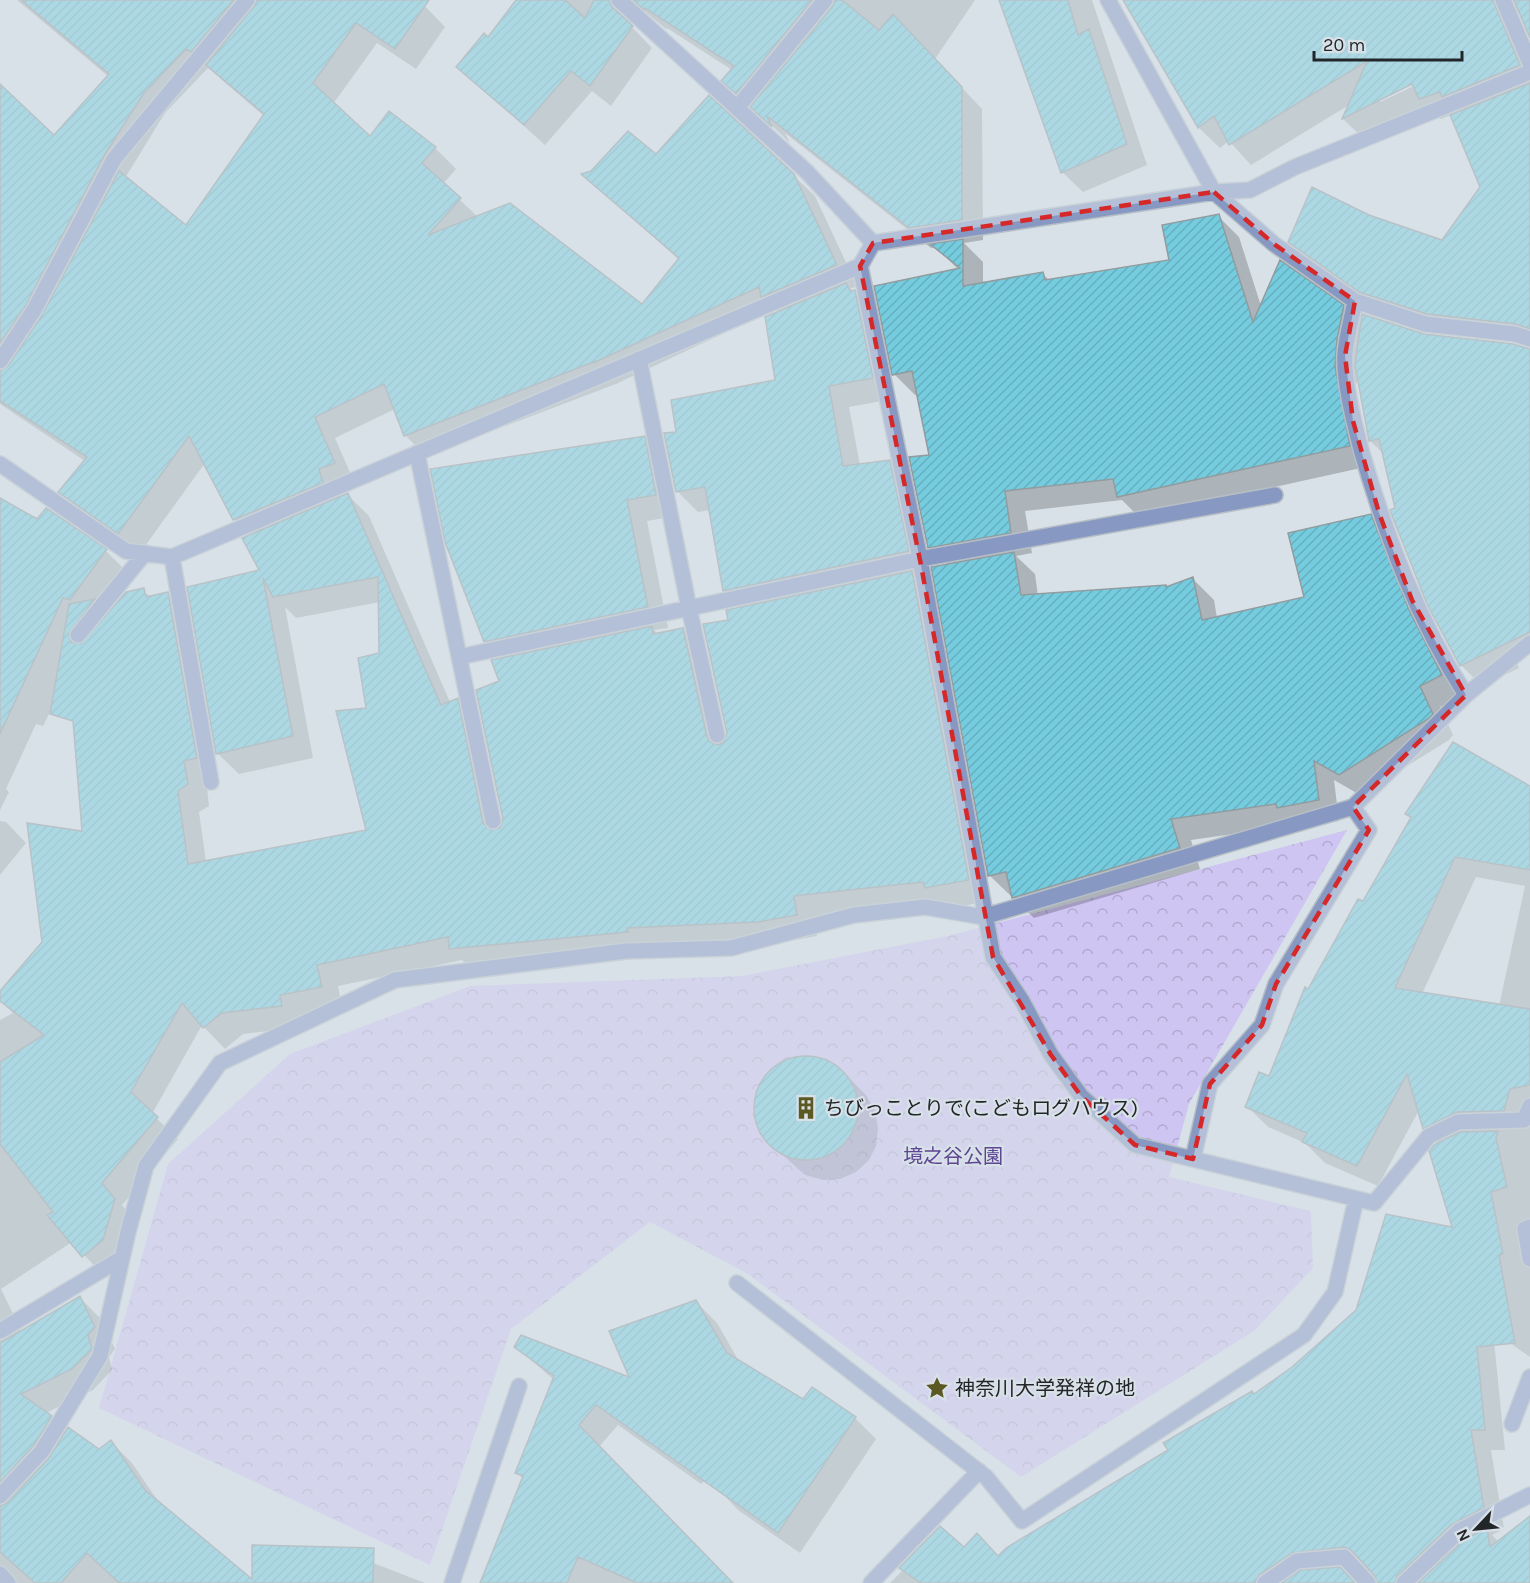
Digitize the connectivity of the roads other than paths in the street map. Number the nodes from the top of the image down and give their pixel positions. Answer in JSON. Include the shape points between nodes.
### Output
{"nodes":[{"id":1,"x":247,"y":0,"type":"edge"},
{"id":2,"x":619,"y":0,"type":"edge"},
{"id":3,"x":825,"y":0,"type":"edge"},
{"id":4,"x":1108,"y":0,"type":"edge"},
{"id":5,"x":1503,"y":0,"type":"edge"},
{"id":6,"x":1530,"y":63,"type":"edge"},
{"id":7,"x":1530,"y":72,"type":"edge"},
{"id":8,"x":737,"y":108,"type":"junction"},
{"id":9,"x":1214,"y":192,"type":"junction"},
{"id":10,"x":873,"y":243,"type":"junction"},
{"id":11,"x":860,"y":266,"type":"junction"},
{"id":12,"x":1355,"y":301,"type":"junction"},
{"id":13,"x":1530,"y":339,"type":"edge"},
{"id":14,"x":639,"y":359,"type":"junction"},
{"id":15,"x":0,"y":361,"type":"edge"},
{"id":16,"x":417,"y":453,"type":"junction"},
{"id":17,"x":0,"y":464,"type":"edge"},
{"id":18,"x":1275,"y":495,"type":"dead end"},
{"id":19,"x":145,"y":553,"type":"junction"},
{"id":20,"x":172,"y":557,"type":"junction"},
{"id":21,"x":920,"y":559,"type":"junction"},
{"id":22,"x":688,"y":609,"type":"junction"},
{"id":23,"x":78,"y":635,"type":"dead end"},
{"id":24,"x":1530,"y":643,"type":"edge"},
{"id":25,"x":459,"y":657,"type":"junction"},
{"id":26,"x":1466,"y":695,"type":"junction"},
{"id":27,"x":717,"y":735,"type":"dead end"},
{"id":28,"x":211,"y":782,"type":"dead end"},
{"id":29,"x":1353,"y":807,"type":"junction"},
{"id":30,"x":493,"y":821,"type":"dead end"},
{"id":31,"x":983,"y":917,"type":"junction"},
{"id":32,"x":1528,"y":1119,"type":"edge"},
{"id":33,"x":1193,"y":1159,"type":"junction"},
{"id":34,"x":1356,"y":1198,"type":"junction"},
{"id":35,"x":1530,"y":1227,"type":"edge"},
{"id":36,"x":122,"y":1258,"type":"junction"},
{"id":37,"x":1530,"y":1259,"type":"edge"},
{"id":38,"x":737,"y":1283,"type":"dead end"},
{"id":39,"x":0,"y":1331,"type":"edge"},
{"id":40,"x":1530,"y":1377,"type":"edge"},
{"id":41,"x":519,"y":1386,"type":"dead end"},
{"id":42,"x":1512,"y":1424,"type":"dead end"},
{"id":43,"x":979,"y":1471,"type":"junction"},
{"id":44,"x":1530,"y":1495,"type":"edge"},
{"id":45,"x":0,"y":1497,"type":"edge"},
{"id":46,"x":0,"y":1574,"type":"edge"},
{"id":47,"x":8,"y":1583,"type":"edge"},
{"id":48,"x":452,"y":1583,"type":"edge"},
{"id":49,"x":871,"y":1583,"type":"edge"},
{"id":50,"x":1265,"y":1583,"type":"edge"},
{"id":51,"x":1368,"y":1583,"type":"edge"},
{"id":52,"x":1404,"y":1583,"type":"edge"}],
"edges":[{"from":1,"to":15,"type":"street","via":[[114,159],[34,310]]},
{"from":2,"to":8,"type":"street"},
{"from":3,"to":8,"type":"street"},
{"from":4,"to":9,"type":"street"},
{"from":5,"to":6,"type":"street"},
{"from":7,"to":9,"type":"street","via":[[1295,167],[1250,190]]},
{"from":8,"to":10,"type":"street","via":[[807,172]]},
{"from":9,"to":10,"type":"street"},
{"from":9,"to":12,"type":"street","via":[[1274,244]]},
{"from":10,"to":11,"type":"street"},
{"from":11,"to":14,"type":"street"},
{"from":11,"to":21,"type":"street"},
{"from":12,"to":13,"type":"street","via":[[1425,324]]},
{"from":12,"to":26,"type":"street","via":[[1345,356],[1353,421],[1376,501],[1412,600]]},
{"from":14,"to":16,"type":"street"},
{"from":14,"to":22,"type":"street"},
{"from":16,"to":20,"type":"street"},
{"from":16,"to":25,"type":"street"},
{"from":17,"to":19,"type":"street","via":[[126,551]]},
{"from":18,"to":21,"type":"street"},
{"from":19,"to":20,"type":"street"},
{"from":19,"to":23,"type":"street"},
{"from":20,"to":28,"type":"street"},
{"from":21,"to":22,"type":"street"},
{"from":21,"to":31,"type":"street"},
{"from":22,"to":25,"type":"street"},
{"from":22,"to":27,"type":"street"},
{"from":24,"to":26,"type":"street"},
{"from":25,"to":30,"type":"street"},
{"from":26,"to":29,"type":"street"},
{"from":29,"to":31,"type":"street"},
{"from":29,"to":33,"type":"street","via":[[1369,830],[1276,984],[1262,1025],[1210,1084]]},
{"from":31,"to":33,"type":"street","via":[[993,957],[1051,1055],[1081,1096],[1135,1145]]},
{"from":31,"to":36,"type":"street","via":[[925,907],[854,915],[731,948],[626,951],[395,980],[220,1063],[146,1166]]},
{"from":32,"to":34,"type":"street","via":[[1458,1122],[1429,1136],[1374,1203]]},
{"from":33,"to":34,"type":"street"},
{"from":34,"to":43,"type":"street","via":[[1335,1292],[1304,1335],[1022,1521]]},
{"from":35,"to":37,"type":"street","via":[[1525,1229]]},
{"from":36,"to":39,"type":"street"},
{"from":36,"to":45,"type":"street","via":[[100,1356],[42,1451]]},
{"from":38,"to":43,"type":"street"},
{"from":40,"to":42,"type":"street"},
{"from":41,"to":48,"type":"street"},
{"from":43,"to":49,"type":"street"},
{"from":44,"to":52,"type":"street","via":[[1459,1531]]},
{"from":46,"to":47,"type":"street"},
{"from":50,"to":51,"type":"street","via":[[1297,1561],[1344,1557]]}]}
